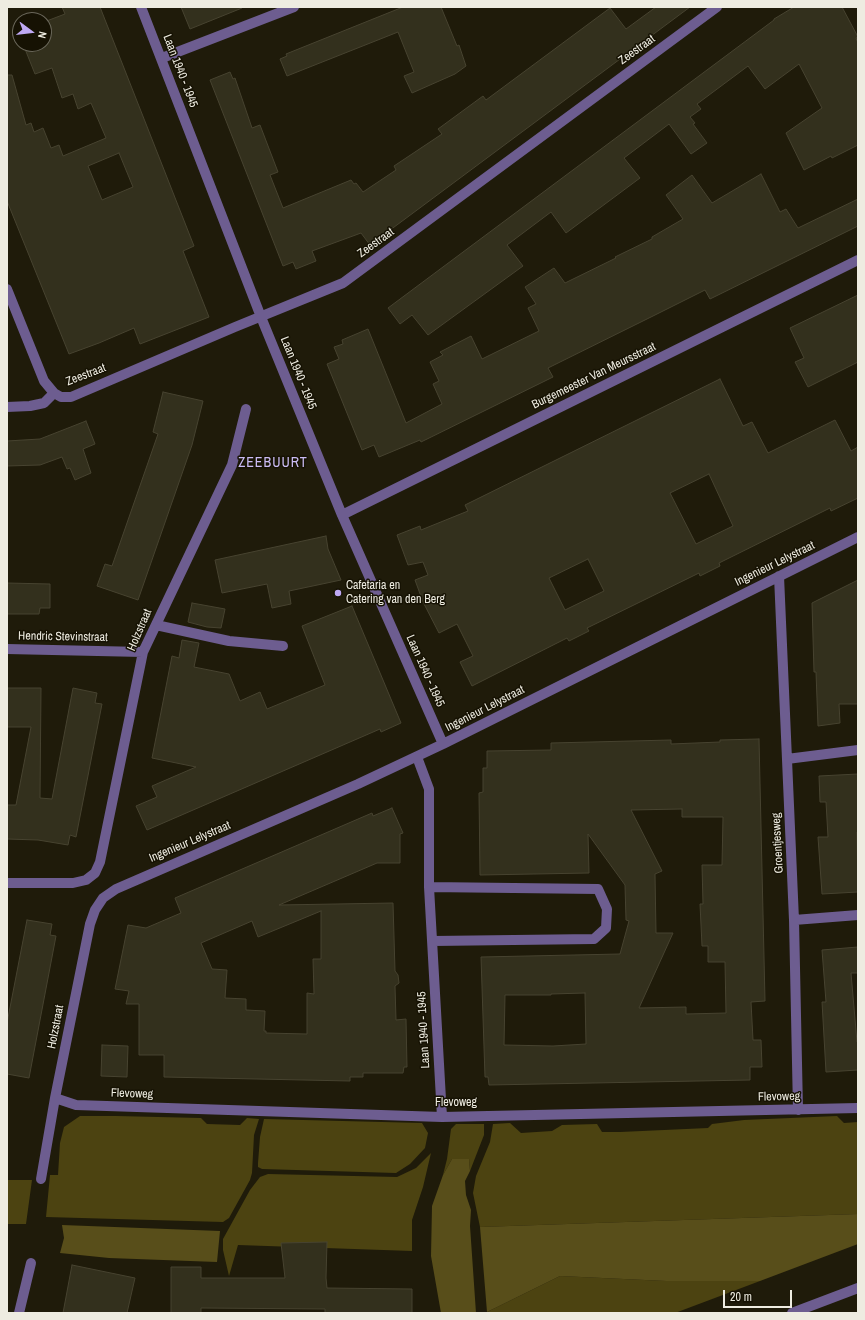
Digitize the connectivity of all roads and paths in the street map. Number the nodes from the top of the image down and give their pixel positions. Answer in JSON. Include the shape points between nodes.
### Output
{"nodes":[{"id":1,"x":141,"y":7,"type":"edge"},
{"id":2,"x":294,"y":7,"type":"edge"},
{"id":3,"x":717,"y":7,"type":"edge"},
{"id":4,"x":162,"y":58,"type":"junction"},
{"id":5,"x":858,"y":260,"type":"edge"},
{"id":6,"x":7,"y":289,"type":"edge"},
{"id":7,"x":261,"y":317,"type":"junction"},
{"id":8,"x":54,"y":393,"type":"junction"},
{"id":9,"x":7,"y":407,"type":"edge"},
{"id":10,"x":246,"y":409,"type":"dead end"},
{"id":11,"x":342,"y":515,"type":"junction"},
{"id":12,"x":858,"y":537,"type":"edge"},
{"id":13,"x":779,"y":576,"type":"junction"},
{"id":14,"x":156,"y":625,"type":"junction"},
{"id":15,"x":283,"y":646,"type":"dead end"},
{"id":16,"x":7,"y":649,"type":"edge"},
{"id":17,"x":143,"y":652,"type":"junction"},
{"id":18,"x":443,"y":744,"type":"junction"},
{"id":19,"x":858,"y":750,"type":"edge"},
{"id":20,"x":417,"y":757,"type":"junction"},
{"id":21,"x":787,"y":758,"type":"junction"},
{"id":22,"x":7,"y":883,"type":"edge"},
{"id":23,"x":429,"y":887,"type":"junction"},
{"id":24,"x":116,"y":889,"type":"joint"},
{"id":25,"x":858,"y":915,"type":"edge"},
{"id":26,"x":794,"y":920,"type":"junction"},
{"id":27,"x":433,"y":941,"type":"junction"},
{"id":28,"x":55,"y":1098,"type":"junction"},
{"id":29,"x":858,"y":1108,"type":"edge"},
{"id":30,"x":798,"y":1110,"type":"junction"},
{"id":31,"x":442,"y":1117,"type":"junction"},
{"id":32,"x":41,"y":1179,"type":"dead end"},
{"id":33,"x":30,"y":1263,"type":"dead end"},
{"id":34,"x":858,"y":1288,"type":"edge"},
{"id":35,"x":19,"y":1313,"type":"edge"},
{"id":36,"x":792,"y":1313,"type":"edge"}],
"edges":[{"from":1,"to":4,"type":"street","name":"Laan 1940 - 1945"},
{"from":2,"to":4,"type":"street"},
{"from":3,"to":7,"type":"street","name":"Zeestraat","via":[[343,283]]},
{"from":4,"to":7,"type":"street","name":"Laan 1940 - 1945"},
{"from":5,"to":11,"type":"street","name":"Burgemeester Van Meursstraat"},
{"from":6,"to":8,"type":"street","via":[[44,381]]},
{"from":7,"to":8,"type":"street","name":"Zeestraat","via":[[71,397],[61,397]]},
{"from":7,"to":11,"type":"street","name":"Laan 1940 - 1945"},
{"from":8,"to":9,"type":"street","name":"Zeestraat","via":[[44,403]]},
{"from":10,"to":14,"type":"street","name":"Holzstraat","via":[[232,465]]},
{"from":11,"to":18,"type":"street","name":"Laan 1940 - 1945"},
{"from":12,"to":13,"type":"street","name":"Ingenieur Lelystraat"},
{"from":13,"to":18,"type":"street","name":"Ingenieur Lelystraat"},
{"from":13,"to":21,"type":"street","name":"Groentjesweg"},
{"from":14,"to":15,"type":"street","via":[[229,641]]},
{"from":14,"to":17,"type":"street","name":"Holzstraat"},
{"from":16,"to":17,"type":"street","name":"Hendric Stevinstraat"},
{"from":17,"to":22,"type":"street","name":"Holzstraat","via":[[100,862],[95,873],[86,880],[73,883]]},
{"from":18,"to":20,"type":"street","name":"Ingenieur Lelystraat"},
{"from":19,"to":21,"type":"street"},
{"from":20,"to":23,"type":"street","name":"Laan 1940 - 1945","via":[[429,790]]},
{"from":20,"to":24,"type":"street","name":"Ingenieur Lelystraat"},
{"from":21,"to":26,"type":"street","name":"Groentjesweg"},
{"from":23,"to":27,"type":"street","name":"Laan 1940 - 1945"},
{"from":23,"to":27,"type":"street","via":[[598,889],[607,909],[606,928],[594,939]]},
{"from":24,"to":28,"type":"street","name":"Holzstraat","via":[[103,898],[94,910]]},
{"from":25,"to":26,"type":"street"},
{"from":26,"to":30,"type":"street","name":"Groentjesweg"},
{"from":27,"to":31,"type":"street","name":"Laan 1940 - 1945"},
{"from":28,"to":31,"type":"street","name":"Flevoweg","via":[[76,1105]]},
{"from":28,"to":32,"type":"street","name":"Holzstraat"},
{"from":29,"to":30,"type":"street","name":"Flevoweg"},
{"from":30,"to":31,"type":"street","name":"Flevoweg"},
{"from":33,"to":35,"type":"street"},
{"from":34,"to":36,"type":"street"}]}
